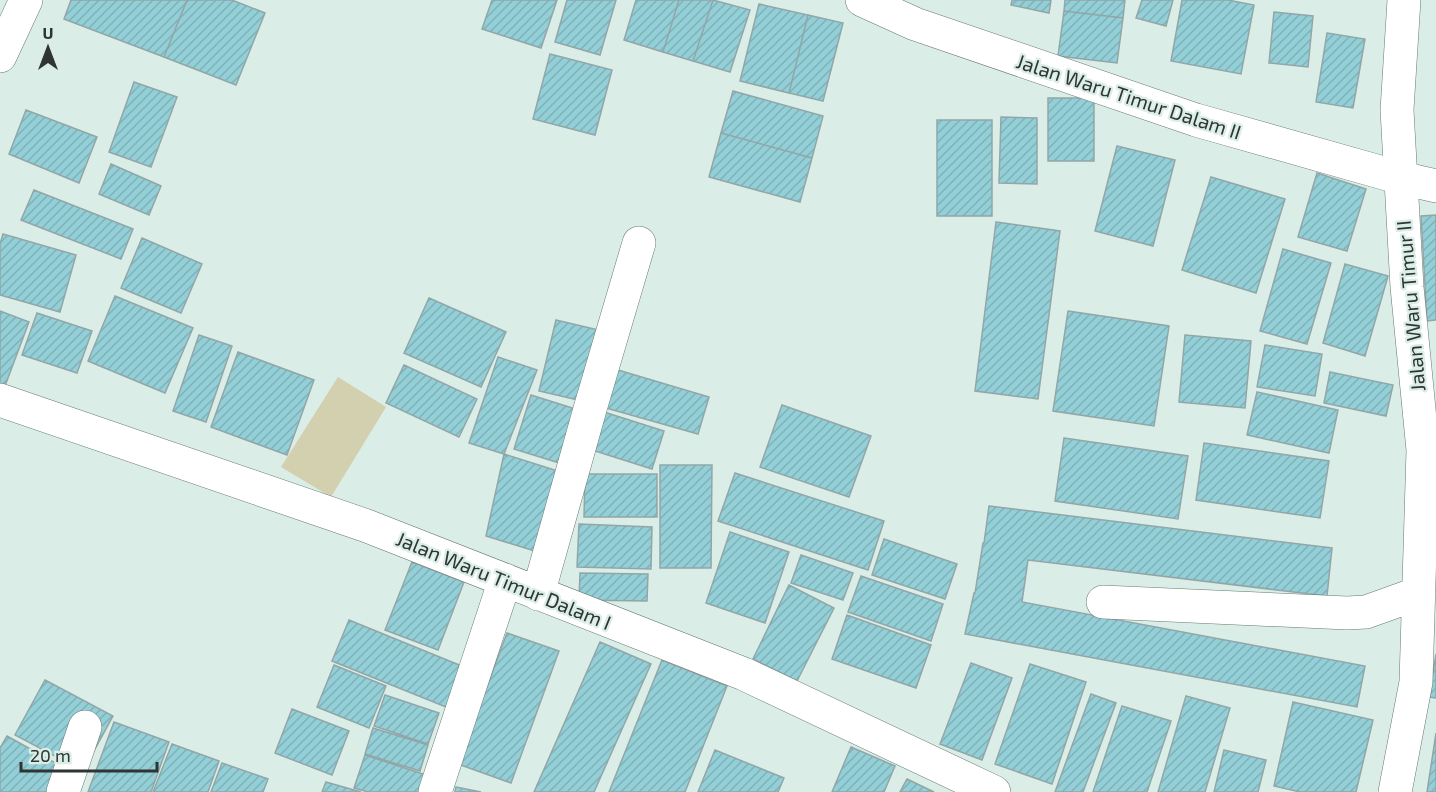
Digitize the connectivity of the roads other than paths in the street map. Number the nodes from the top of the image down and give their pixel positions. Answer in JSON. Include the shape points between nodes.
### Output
{"nodes":[{"id":1,"x":26,"y":0,"type":"edge"},
{"id":2,"x":862,"y":0,"type":"edge"},
{"id":3,"x":1404,"y":0,"type":"edge"},
{"id":4,"x":0,"y":56,"type":"edge"},
{"id":5,"x":1401,"y":178,"type":"junction"},
{"id":6,"x":1436,"y":186,"type":"edge"},
{"id":7,"x":639,"y":243,"type":"dead end"},
{"id":8,"x":0,"y":400,"type":"edge"},
{"id":9,"x":505,"y":580,"type":"junction"},
{"id":10,"x":1419,"y":593,"type":"junction"},
{"id":11,"x":538,"y":594,"type":"junction"},
{"id":12,"x":1103,"y":602,"type":"dead end"},
{"id":13,"x":85,"y":727,"type":"dead end"},
{"id":14,"x":63,"y":792,"type":"edge"},
{"id":15,"x":435,"y":792,"type":"edge"},
{"id":16,"x":994,"y":792,"type":"edge"},
{"id":17,"x":1395,"y":792,"type":"edge"}],
"edges":[{"from":1,"to":4,"type":"street"},
{"from":2,"to":5,"type":"street","name":"Jalan Waru Timur Dalam II","via":[[915,24],[1196,120]]},
{"from":3,"to":5,"type":"street","name":"Jalan Waru Timur II","via":[[1397,110]]},
{"from":5,"to":6,"type":"street"},
{"from":5,"to":10,"type":"street","name":"Jalan Waru Timur II","via":[[1423,450]]},
{"from":7,"to":11,"type":"street"},
{"from":8,"to":9,"type":"street","name":"Jalan Waru Timur Dalam I","via":[[367,526]]},
{"from":9,"to":11,"type":"street","name":"Jalan Waru Timur Dalam I"},
{"from":9,"to":15,"type":"street"},
{"from":10,"to":12,"type":"street","via":[[1366,612],[1347,613]]},
{"from":10,"to":17,"type":"street","name":"Jalan Waru Timur II","via":[[1416,682]]},
{"from":11,"to":16,"type":"street","name":"Jalan Waru Timur Dalam I","via":[[744,674]]},
{"from":13,"to":14,"type":"street"}]}
